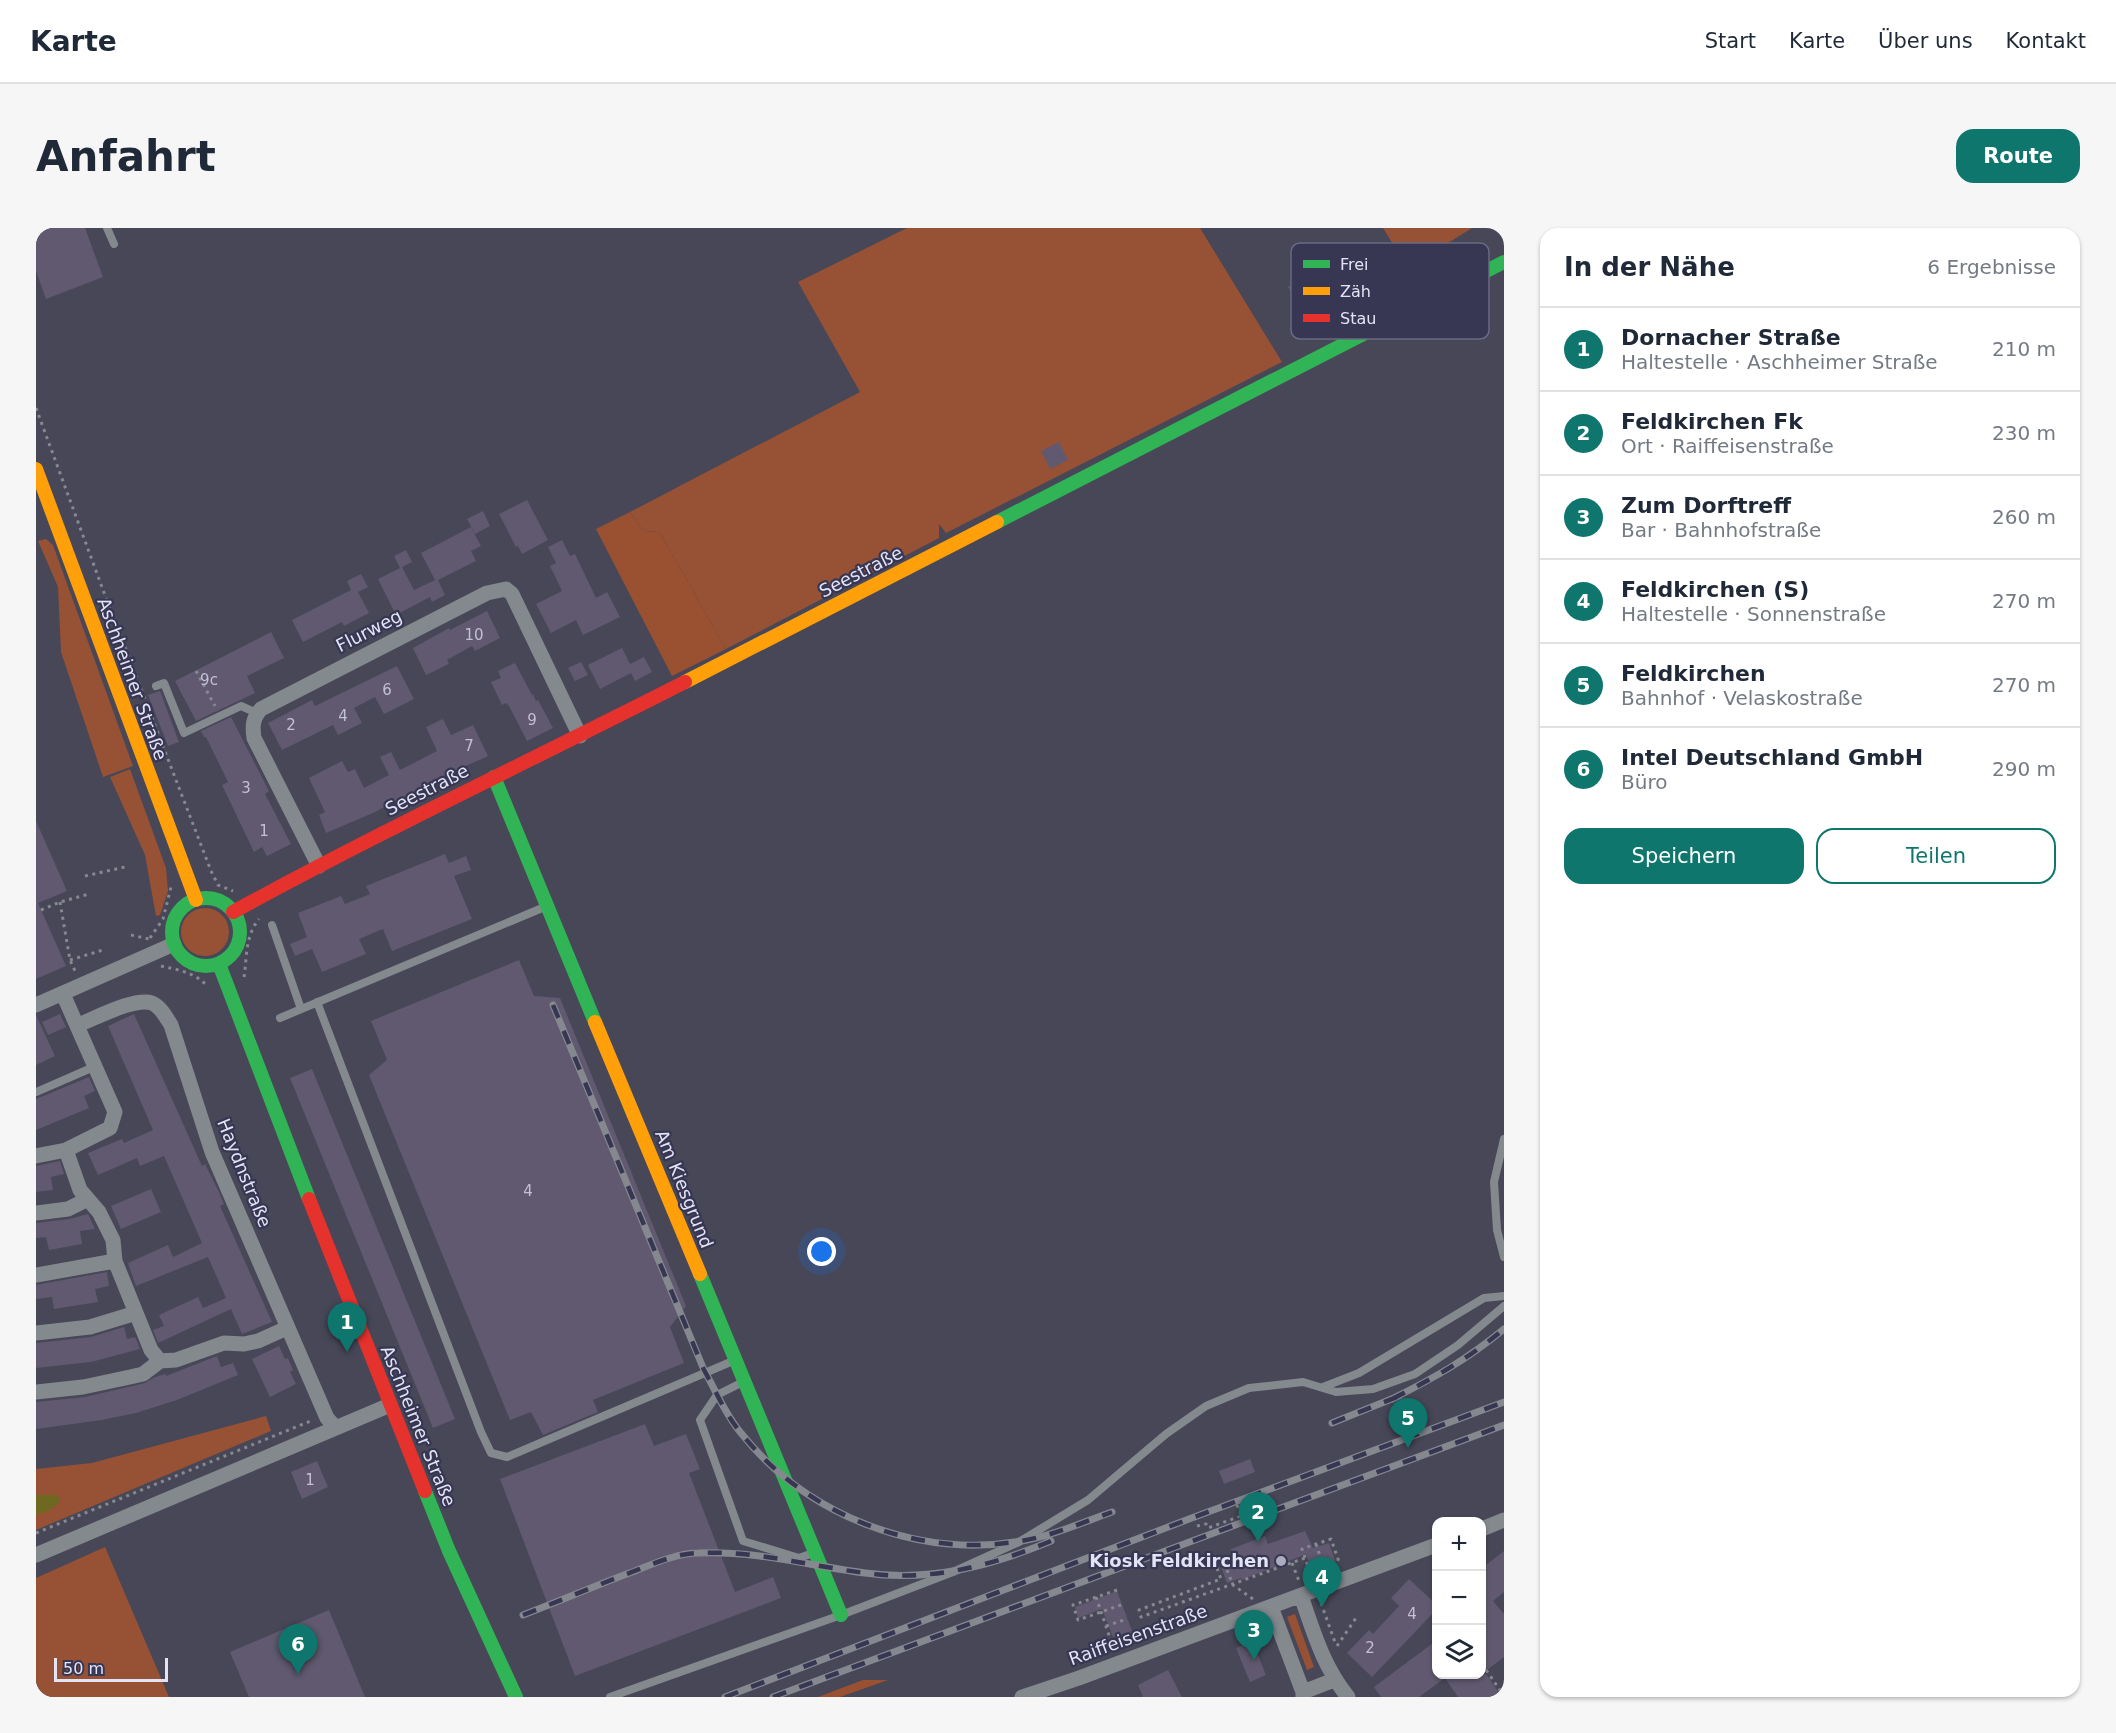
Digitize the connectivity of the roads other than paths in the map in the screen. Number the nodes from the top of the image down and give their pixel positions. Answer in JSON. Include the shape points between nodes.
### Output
{"nodes":[{"id":1,"x":107,"y":228,"type":"edge"},
{"id":2,"x":114,"y":244,"type":"dead end"},
{"id":3,"x":1504,"y":261,"type":"edge"},
{"id":4,"x":1489,"y":269,"type":"edge"},
{"id":5,"x":1352,"y":339,"type":"edge"},
{"id":6,"x":36,"y":469,"type":"edge"},
{"id":7,"x":156,"y":686,"type":"dead end"},
{"id":8,"x":257,"y":713,"type":"junction"},
{"id":9,"x":580,"y":736,"type":"junction"},
{"id":10,"x":494,"y":777,"type":"junction"},
{"id":11,"x":319,"y":866,"type":"junction"},
{"id":12,"x":196,"y":900,"type":"junction"},
{"id":13,"x":548,"y":906,"type":"junction"},
{"id":14,"x":233,"y":912,"type":"junction"},
{"id":15,"x":272,"y":925,"type":"dead end"},
{"id":16,"x":174,"y":944,"type":"junction"},
{"id":17,"x":219,"y":964,"type":"junction"},
{"id":18,"x":63,"y":994,"type":"junction"},
{"id":19,"x":317,"y":1002,"type":"junction"},
{"id":20,"x":36,"y":1005,"type":"edge"},
{"id":21,"x":301,"y":1009,"type":"junction"},
{"id":22,"x":280,"y":1018,"type":"dead end"},
{"id":23,"x":78,"y":1025,"type":"junction"},
{"id":24,"x":96,"y":1066,"type":"junction"},
{"id":25,"x":36,"y":1092,"type":"edge"},
{"id":26,"x":1504,"y":1139,"type":"edge"},
{"id":27,"x":66,"y":1150,"type":"junction"},
{"id":28,"x":36,"y":1156,"type":"edge"},
{"id":29,"x":88,"y":1199,"type":"junction"},
{"id":30,"x":36,"y":1213,"type":"edge"},
{"id":31,"x":1504,"y":1257,"type":"edge"},
{"id":32,"x":115,"y":1261,"type":"junction"},
{"id":33,"x":36,"y":1275,"type":"edge"},
{"id":34,"x":1504,"y":1296,"type":"edge"},
{"id":35,"x":1504,"y":1306,"type":"edge"},
{"id":36,"x":136,"y":1313,"type":"junction"},
{"id":37,"x":287,"y":1328,"type":"junction"},
{"id":38,"x":36,"y":1333,"type":"edge"},
{"id":39,"x":735,"y":1360,"type":"junction"},
{"id":40,"x":160,"y":1361,"type":"junction"},
{"id":41,"x":744,"y":1382,"type":"junction"},
{"id":42,"x":1323,"y":1387,"type":"junction"},
{"id":43,"x":36,"y":1392,"type":"edge"},
{"id":44,"x":390,"y":1405,"type":"junction"},
{"id":45,"x":332,"y":1423,"type":"junction"},
{"id":46,"x":1504,"y":1520,"type":"edge"},
{"id":47,"x":1486,"y":1527,"type":"edge"},
{"id":48,"x":1432,"y":1547,"type":"edge"},
{"id":49,"x":814,"y":1553,"type":"junction"},
{"id":50,"x":36,"y":1555,"type":"edge"},
{"id":51,"x":1300,"y":1596,"type":"junction"},
{"id":52,"x":1271,"y":1607,"type":"junction"},
{"id":53,"x":841,"y":1615,"type":"junction"},
{"id":54,"x":1334,"y":1680,"type":"junction"},
{"id":55,"x":1303,"y":1694,"type":"edge"},
{"id":56,"x":516,"y":1697,"type":"edge"},
{"id":57,"x":610,"y":1697,"type":"edge"},
{"id":58,"x":1024,"y":1697,"type":"edge"},
{"id":59,"x":1348,"y":1697,"type":"edge"}],
"edges":[{"from":1,"to":2,"type":"lane"},
{"from":3,"to":4,"type":"street","name":"Seestraße"},
{"from":5,"to":9,"type":"street","name":"Seestraße"},
{"from":6,"to":12,"type":"street","name":"Aschheimer Straße"},
{"from":7,"to":8,"type":"lane","via":[[164,682],[184,734],[241,706]]},
{"from":8,"to":9,"type":"street","name":"Flurweg","via":[[488,593],[506,589],[517,603]]},
{"from":8,"to":11,"type":"street","via":[[252,726],[254,738]]},
{"from":9,"to":10,"type":"street","name":"Seestraße"},
{"from":10,"to":11,"type":"street","name":"Seestraße"},
{"from":10,"to":13,"type":"street","name":"Am Kiesgrund"},
{"from":11,"to":14,"type":"street","name":"Seestraße"},
{"from":12,"to":14,"type":"street","via":[[216,900]]},
{"from":12,"to":16,"type":"street","via":[[178,913],[172,934]]},
{"from":13,"to":19,"type":"lane"},
{"from":13,"to":39,"type":"street","name":"Am Kiesgrund"},
{"from":14,"to":17,"type":"street","via":[[240,931],[239,941]]},
{"from":15,"to":21,"type":"lane"},
{"from":16,"to":17,"type":"street","via":[[188,961],[198,965]]},
{"from":16,"to":18,"type":"street"},
{"from":17,"to":44,"type":"street","name":"Aschheimer Straße"},
{"from":18,"to":20,"type":"street"},
{"from":18,"to":23,"type":"street"},
{"from":19,"to":21,"type":"lane"},
{"from":19,"to":39,"type":"lane","via":[[491,1453],[507,1457]]},
{"from":21,"to":22,"type":"lane"},
{"from":23,"to":24,"type":"street"},
{"from":23,"to":37,"type":"street","name":"Haydnstraße","via":[[136,1002],[152,1003],[164,1012],[212,1152]]},
{"from":24,"to":25,"type":"lane"},
{"from":24,"to":27,"type":"street","via":[[115,1112],[110,1128]]},
{"from":26,"to":31,"type":"lane","via":[[1494,1182],[1497,1230]]},
{"from":27,"to":28,"type":"street"},
{"from":27,"to":29,"type":"street","via":[[80,1190]]},
{"from":29,"to":30,"type":"street","via":[[68,1209]]},
{"from":29,"to":32,"type":"street","via":[[113,1240]]},
{"from":32,"to":33,"type":"street"},
{"from":32,"to":36,"type":"street"},
{"from":34,"to":42,"type":"lane","via":[[1484,1298],[1359,1373]]},
{"from":35,"to":42,"type":"lane","via":[[1458,1345],[1415,1374],[1373,1389],[1336,1392]]},
{"from":36,"to":38,"type":"street","via":[[90,1327]]},
{"from":36,"to":40,"type":"street","via":[[151,1350]]},
{"from":37,"to":40,"type":"street","via":[[258,1341],[224,1343],[176,1360]]},
{"from":37,"to":45,"type":"street","name":"Haydnstraße"},
{"from":39,"to":41,"type":"street","name":"Am Kiesgrund"},
{"from":40,"to":43,"type":"street","via":[[143,1374]]},
{"from":41,"to":49,"type":"street","name":"Am Kiesgrund"},
{"from":41,"to":49,"type":"lane","via":[[717,1395],[700,1420],[743,1541],[799,1558]]},
{"from":42,"to":53,"type":"lane","via":[[1303,1382],[1249,1388],[1206,1406],[1166,1434],[1088,1500],[1019,1542]]},
{"from":44,"to":45,"type":"street"},
{"from":44,"to":56,"type":"street","name":"Aschheimer Straße","via":[[449,1551]]},
{"from":45,"to":50,"type":"street"},
{"from":46,"to":47,"type":"street"},
{"from":48,"to":51,"type":"street","name":"Raiffeisenstraße"},
{"from":49,"to":53,"type":"street","name":"Am Kiesgrund"},
{"from":51,"to":52,"type":"street","name":"Raiffeisenstraße"},
{"from":51,"to":54,"type":"street"},
{"from":52,"to":55,"type":"street"},
{"from":52,"to":58,"type":"street","name":"Raiffeisenstraße"},
{"from":53,"to":57,"type":"lane"},
{"from":54,"to":55,"type":"street"},
{"from":54,"to":59,"type":"street"}]}
